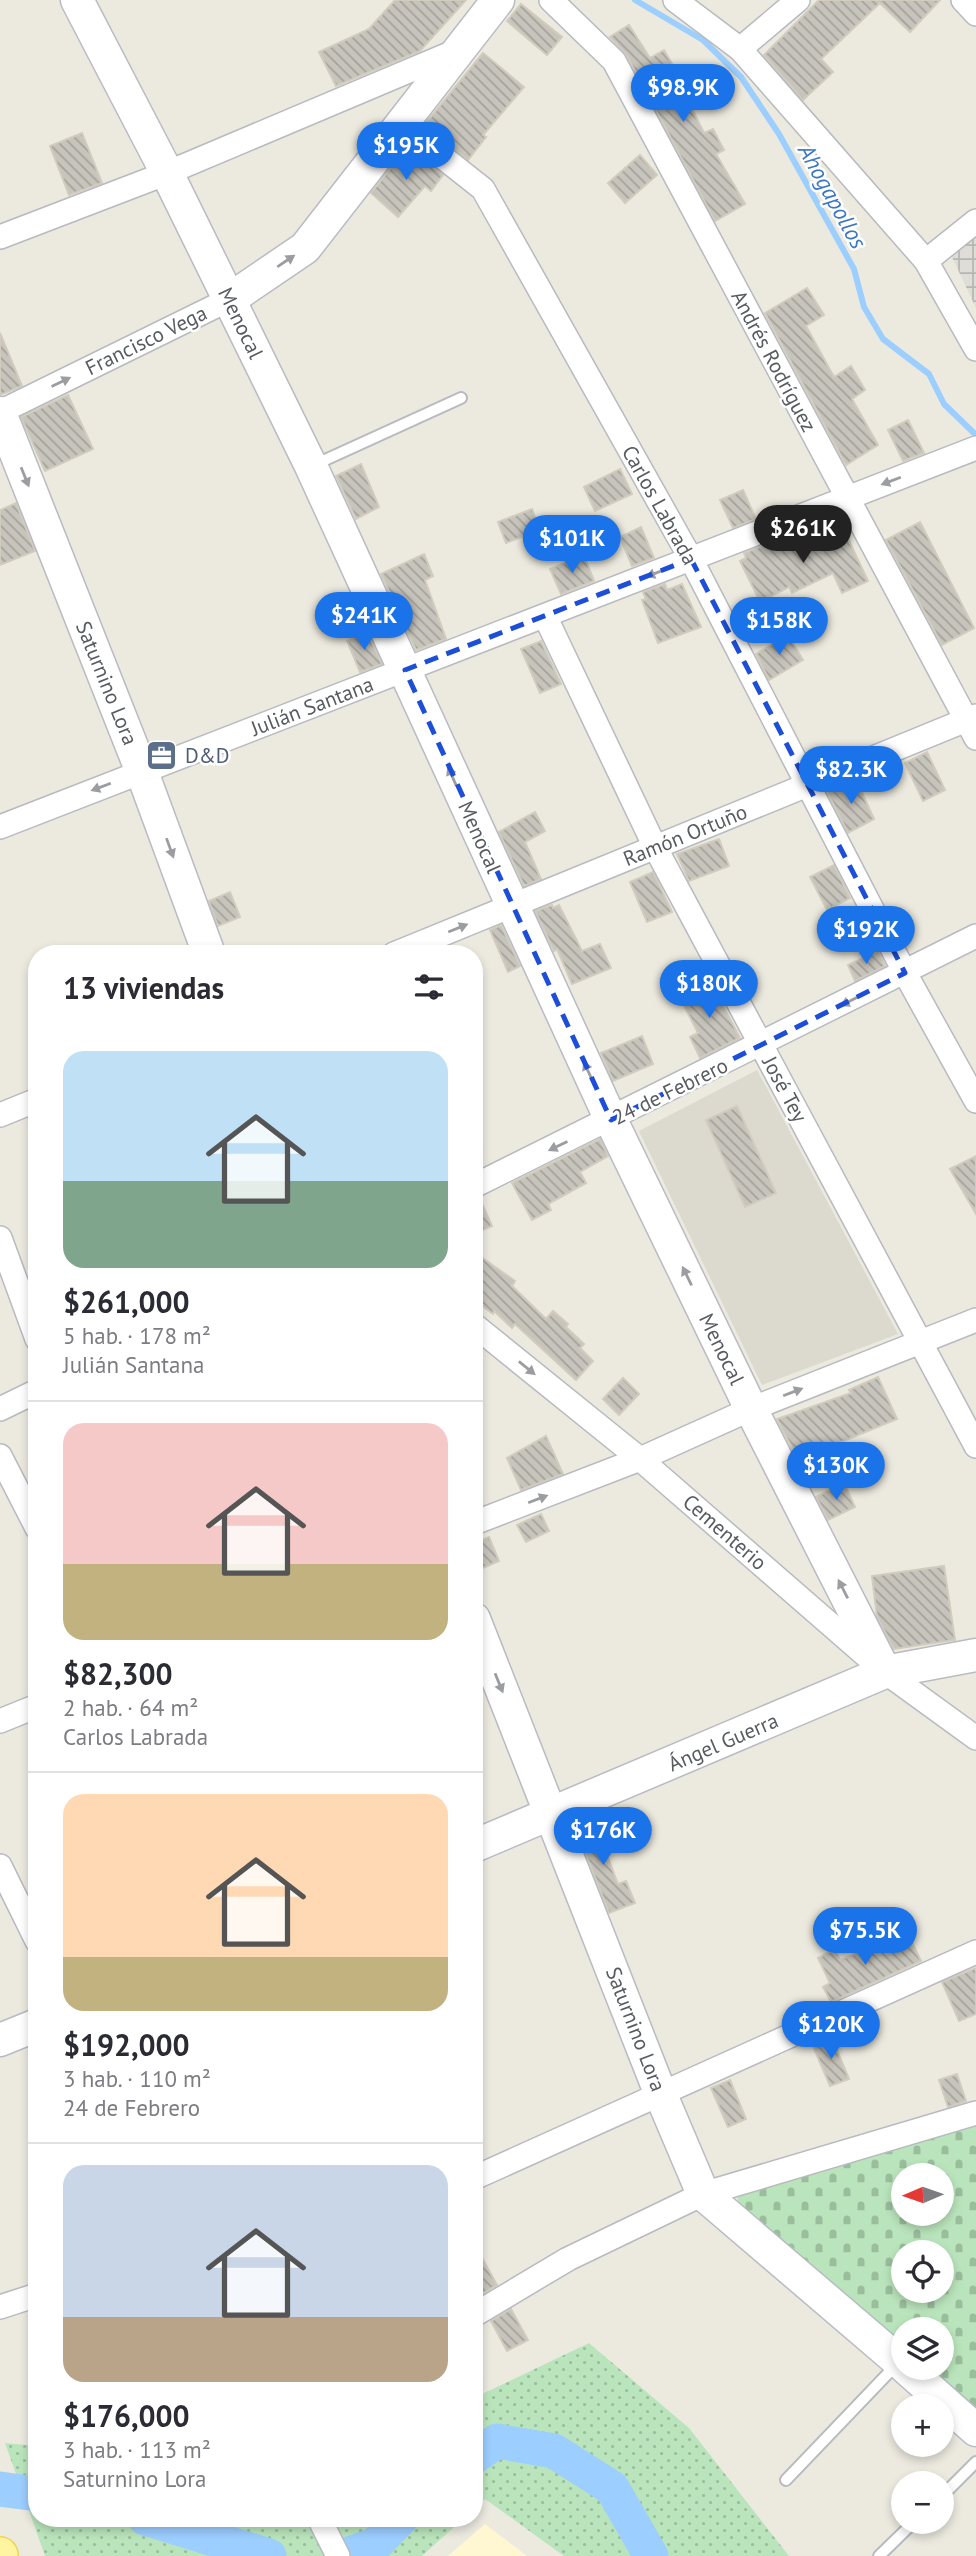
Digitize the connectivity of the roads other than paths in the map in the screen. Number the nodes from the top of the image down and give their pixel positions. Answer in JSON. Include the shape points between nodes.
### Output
{"nodes":[{"id":1,"x":77,"y":0,"type":"edge"},
{"id":2,"x":498,"y":0,"type":"edge"},
{"id":3,"x":551,"y":0,"type":"edge"},
{"id":4,"x":675,"y":0,"type":"edge"},
{"id":5,"x":798,"y":0,"type":"edge"},
{"id":6,"x":963,"y":0,"type":"edge"},
{"id":7,"x":976,"y":14,"type":"edge"},
{"id":8,"x":740,"y":49,"type":"junction"},
{"id":9,"x":456,"y":51,"type":"junction"},
{"id":10,"x":402,"y":125,"type":"junction"},
{"id":11,"x":167,"y":173,"type":"junction"},
{"id":12,"x":976,"y":221,"type":"edge"},
{"id":13,"x":0,"y":237,"type":"edge"},
{"id":14,"x":926,"y":261,"type":"junction"},
{"id":15,"x":230,"y":299,"type":"junction"},
{"id":16,"x":976,"y":349,"type":"edge"},
{"id":17,"x":461,"y":398,"type":"dead end"},
{"id":18,"x":0,"y":413,"type":"edge"},
{"id":19,"x":965,"y":453,"type":"edge"},
{"id":20,"x":311,"y":466,"type":"junction"},
{"id":21,"x":847,"y":499,"type":"junction"},
{"id":22,"x":691,"y":559,"type":"junction"},
{"id":23,"x":545,"y":616,"type":"junction"},
{"id":24,"x":405,"y":670,"type":"junction"},
{"id":25,"x":973,"y":725,"type":"edge"},
{"id":26,"x":142,"y":772,"type":"junction"},
{"id":27,"x":807,"y":785,"type":"junction"},
{"id":28,"x":0,"y":827,"type":"edge"},
{"id":29,"x":655,"y":847,"type":"junction"},
{"id":30,"x":511,"y":906,"type":"junction"},
{"id":31,"x":976,"y":936,"type":"edge"},
{"id":32,"x":206,"y":945,"type":"edge"},
{"id":33,"x":416,"y":945,"type":"edge"},
{"id":34,"x":905,"y":973,"type":"junction"},
{"id":35,"x":762,"y":1045,"type":"junction"},
{"id":36,"x":976,"y":1101,"type":"edge"},
{"id":37,"x":28,"y":1104,"type":"edge"},
{"id":38,"x":0,"y":1115,"type":"edge"},
{"id":39,"x":611,"y":1120,"type":"junction"},
{"id":40,"x":483,"y":1182,"type":"edge"},
{"id":41,"x":0,"y":1238,"type":"edge"},
{"id":42,"x":28,"y":1314,"type":"edge"},
{"id":43,"x":976,"y":1320,"type":"edge"},
{"id":44,"x":483,"y":1332,"type":"edge"},
{"id":45,"x":921,"y":1343,"type":"junction"},
{"id":46,"x":28,"y":1395,"type":"edge"},
{"id":47,"x":0,"y":1409,"type":"edge"},
{"id":48,"x":751,"y":1409,"type":"junction"},
{"id":49,"x":976,"y":1447,"type":"edge"},
{"id":50,"x":0,"y":1455,"type":"edge"},
{"id":51,"x":640,"y":1459,"type":"junction"},
{"id":52,"x":28,"y":1510,"type":"edge"},
{"id":53,"x":483,"y":1520,"type":"edge"},
{"id":54,"x":483,"y":1642,"type":"edge"},
{"id":55,"x":976,"y":1655,"type":"edge"},
{"id":56,"x":886,"y":1672,"type":"junction"},
{"id":57,"x":28,"y":1710,"type":"edge"},
{"id":58,"x":0,"y":1721,"type":"edge"},
{"id":59,"x":976,"y":1738,"type":"edge"},
{"id":60,"x":551,"y":1814,"type":"junction"},
{"id":61,"x":483,"y":1842,"type":"edge"},
{"id":62,"x":0,"y":1866,"type":"edge"},
{"id":63,"x":28,"y":1923,"type":"edge"},
{"id":64,"x":976,"y":1952,"type":"edge"},
{"id":65,"x":28,"y":2029,"type":"edge"},
{"id":66,"x":0,"y":2040,"type":"edge"},
{"id":67,"x":661,"y":2095,"type":"junction"},
{"id":68,"x":976,"y":2113,"type":"edge"},
{"id":69,"x":483,"y":2174,"type":"edge"},
{"id":70,"x":704,"y":2193,"type":"junction"},
{"id":71,"x":28,"y":2298,"type":"edge"},
{"id":72,"x":0,"y":2307,"type":"edge"},
{"id":73,"x":483,"y":2310,"type":"edge"},
{"id":74,"x":891,"y":2355,"type":"edge"},
{"id":75,"x":891,"y":2377,"type":"edge"},
{"id":76,"x":920,"y":2380,"type":"edge"},
{"id":77,"x":976,"y":2430,"type":"edge"},
{"id":78,"x":976,"y":2462,"type":"edge"},
{"id":79,"x":786,"y":2480,"type":"dead end"},
{"id":80,"x":954,"y":2484,"type":"edge"},
{"id":81,"x":324,"y":2527,"type":"edge"},
{"id":82,"x":902,"y":2534,"type":"edge"},
{"id":83,"x":338,"y":2556,"type":"edge"},
{"id":84,"x":879,"y":2556,"type":"edge"}],
"edges":[{"from":1,"to":11,"type":"street","name":"Menocal"},
{"from":2,"to":9,"type":"street","name":"Francisco Vega"},
{"from":3,"to":21,"type":"street","name":"Andrés Rodríguez","via":[[614,61]]},
{"from":4,"to":8,"type":"street"},
{"from":5,"to":8,"type":"street"},
{"from":6,"to":7,"type":"street"},
{"from":8,"to":14,"type":"street"},
{"from":9,"to":10,"type":"street","name":"Francisco Vega"},
{"from":9,"to":11,"type":"street"},
{"from":15,"to":10,"type":"street","name":"Francisco Vega","one_way":true,"via":[[305,248]]},
{"from":10,"to":22,"type":"street","name":"Carlos Labrada","via":[[483,189]]},
{"from":11,"to":13,"type":"street"},
{"from":11,"to":15,"type":"street","name":"Menocal"},
{"from":12,"to":14,"type":"street"},
{"from":14,"to":16,"type":"street"},
{"from":18,"to":15,"type":"street","name":"Francisco Vega","one_way":true},
{"from":15,"to":20,"type":"street","name":"Menocal"},
{"from":17,"to":20,"type":"lane"},
{"from":18,"to":26,"type":"street","name":"Saturnino Lora","one_way":true},
{"from":19,"to":21,"type":"street","name":"Julián Santana","one_way":true},
{"from":20,"to":24,"type":"street","name":"Menocal"},
{"from":21,"to":22,"type":"street","name":"Julián Santana"},
{"from":21,"to":25,"type":"street","name":"Andrés Rodríguez"},
{"from":22,"to":23,"type":"street","name":"Julián Santana","one_way":true},
{"from":22,"to":27,"type":"street","name":"Carlos Labrada"},
{"from":23,"to":24,"type":"street","name":"Julián Santana"},
{"from":23,"to":29,"type":"street","name":"José Tey"},
{"from":24,"to":26,"type":"street","name":"Julián Santana"},
{"from":30,"to":24,"type":"street","name":"Menocal","one_way":true},
{"from":25,"to":27,"type":"street","name":"Ramón Ortuño"},
{"from":26,"to":28,"type":"street","name":"Julián Santana","one_way":true},
{"from":26,"to":32,"type":"street","name":"Saturnino Lora","one_way":true},
{"from":27,"to":29,"type":"street","name":"Ramón Ortuño"},
{"from":27,"to":34,"type":"street","name":"Carlos Labrada"},
{"from":29,"to":30,"type":"street","name":"Ramón Ortuño"},
{"from":29,"to":35,"type":"street","name":"José Tey"},
{"from":33,"to":30,"type":"street","name":"Ramón Ortuño","one_way":true},
{"from":39,"to":30,"type":"street","name":"Menocal","one_way":true},
{"from":31,"to":34,"type":"street","name":"24 de Febrero"},
{"from":34,"to":35,"type":"street","name":"24 de Febrero","one_way":true},
{"from":34,"to":36,"type":"street","name":"Carlos Labrada"},
{"from":35,"to":39,"type":"street","name":"24 de Febrero"},
{"from":35,"to":45,"type":"street","name":"José Tey"},
{"from":37,"to":38,"type":"street"},
{"from":39,"to":40,"type":"street","name":"24 de Febrero","one_way":true},
{"from":48,"to":39,"type":"street","name":"Menocal","one_way":true},
{"from":41,"to":42,"type":"street"},
{"from":43,"to":45,"type":"street"},
{"from":44,"to":51,"type":"street","name":"Cementerio","one_way":true},
{"from":48,"to":45,"type":"street","one_way":true},
{"from":45,"to":49,"type":"street","name":"José Tey"},
{"from":46,"to":47,"type":"street"},
{"from":48,"to":51,"type":"street"},
{"from":56,"to":48,"type":"street","name":"Menocal","one_way":true},
{"from":50,"to":52,"type":"street"},
{"from":53,"to":51,"type":"street","one_way":true},
{"from":51,"to":56,"type":"street","name":"Cementerio"},
{"from":54,"to":60,"type":"street","name":"Saturnino Lora","one_way":true},
{"from":55,"to":56,"type":"street","name":"Ángel Guerra"},
{"from":56,"to":59,"type":"street","name":"Cementerio"},
{"from":56,"to":60,"type":"street","name":"Ángel Guerra"},
{"from":57,"to":58,"type":"street"},
{"from":60,"to":61,"type":"street","name":"Ángel Guerra"},
{"from":60,"to":67,"type":"street","name":"Saturnino Lora"},
{"from":62,"to":63,"type":"street"},
{"from":64,"to":67,"type":"street"},
{"from":65,"to":66,"type":"street"},
{"from":67,"to":69,"type":"street"},
{"from":67,"to":70,"type":"street","name":"Saturnino Lora"},
{"from":68,"to":70,"type":"street"},
{"from":70,"to":73,"type":"street","via":[[568,2259]]},
{"from":70,"to":74,"type":"street","name":"Saturnino Lora"},
{"from":71,"to":72,"type":"street"},
{"from":75,"to":79,"type":"lane"},
{"from":76,"to":77,"type":"street","name":"Saturnino Lora"},
{"from":78,"to":80,"type":"lane"},
{"from":81,"to":83,"type":"street"},
{"from":82,"to":84,"type":"lane"}]}
